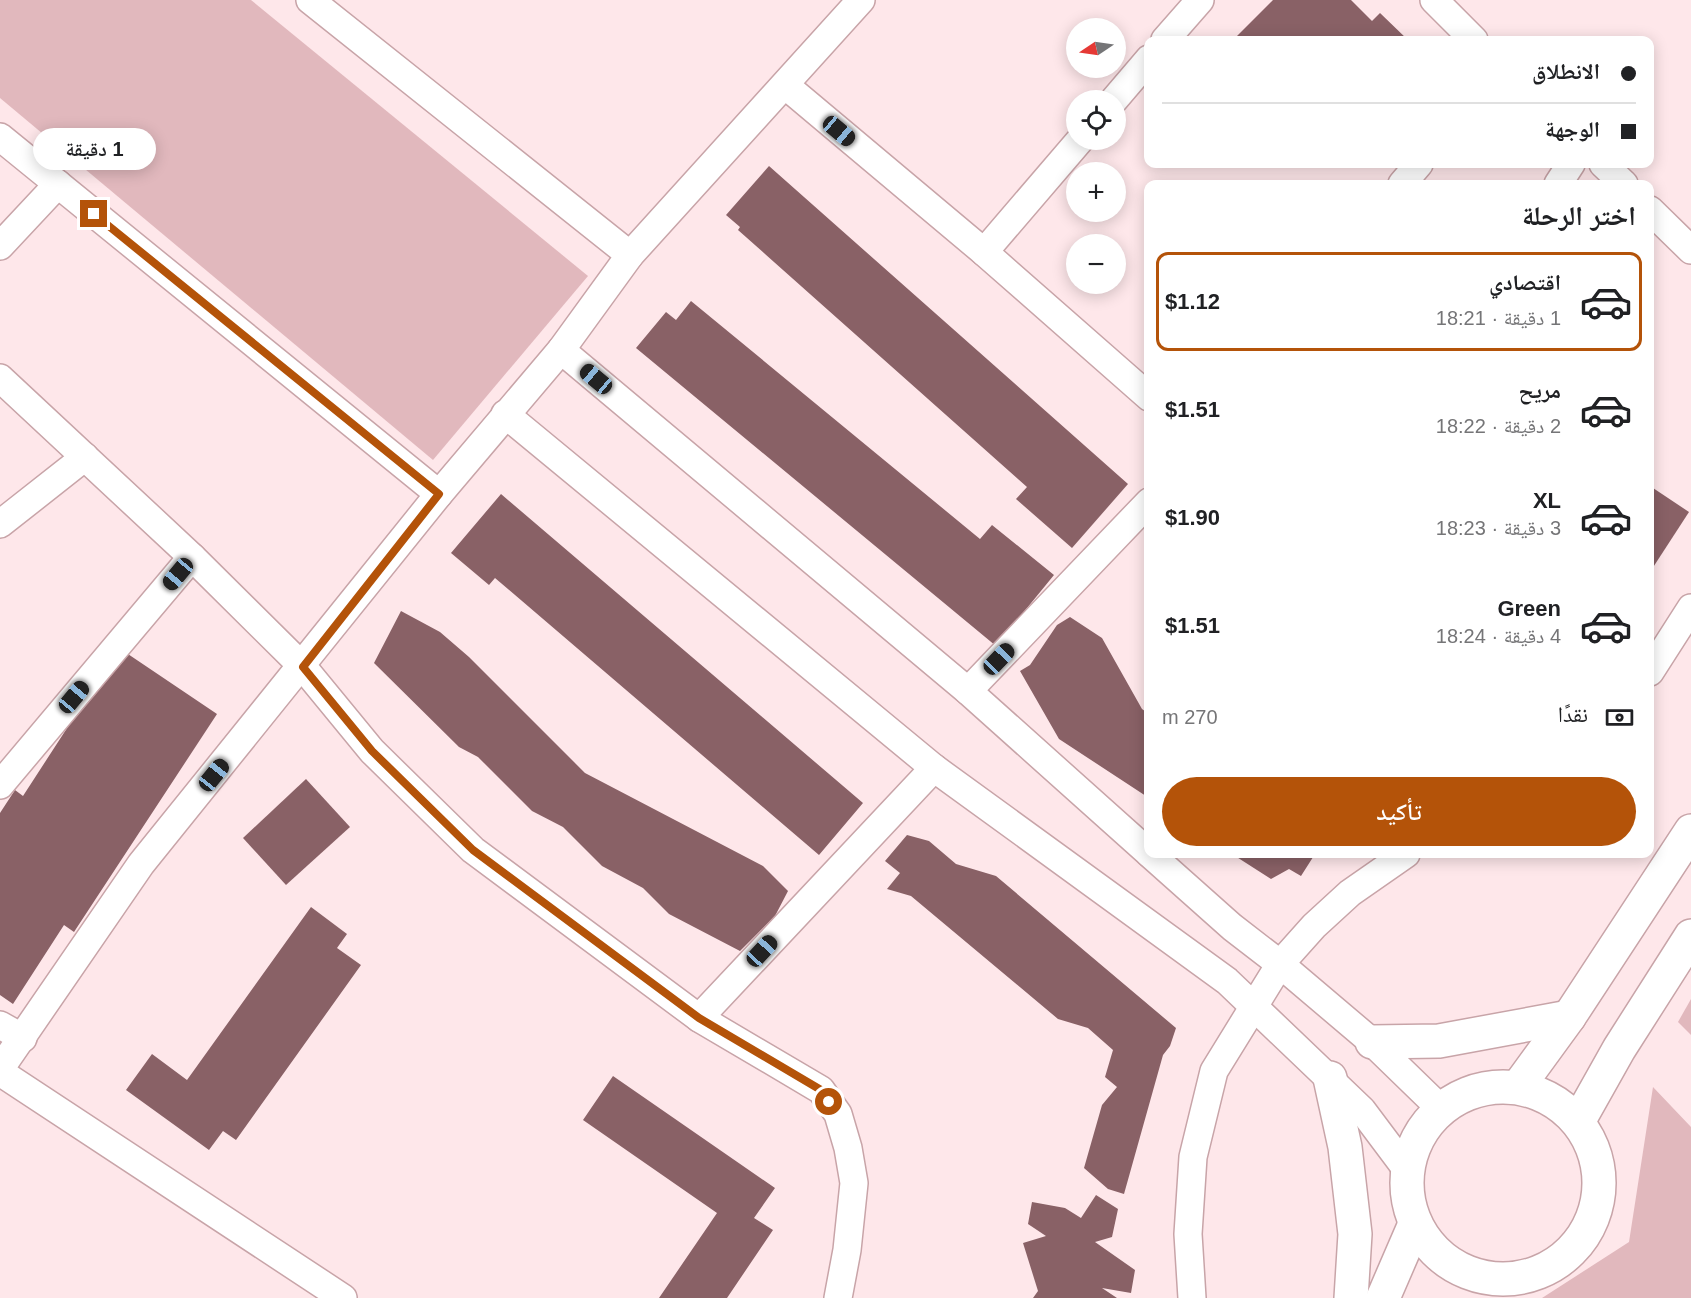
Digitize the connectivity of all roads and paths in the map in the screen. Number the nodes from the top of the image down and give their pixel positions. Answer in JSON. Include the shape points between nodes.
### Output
{"nodes":[{"id":1,"x":310,"y":0,"type":"edge"},
{"id":2,"x":861,"y":0,"type":"edge"},
{"id":3,"x":1200,"y":0,"type":"edge"},
{"id":4,"x":1434,"y":0,"type":"edge"},
{"id":5,"x":1168,"y":36,"type":"edge"},
{"id":6,"x":1470,"y":36,"type":"edge"},
{"id":7,"x":1144,"y":65,"type":"edge"},
{"id":8,"x":784,"y":85,"type":"junction"},
{"id":9,"x":1123,"y":90,"type":"edge"},
{"id":10,"x":0,"y":138,"type":"edge"},
{"id":11,"x":1071,"y":150,"type":"edge"},
{"id":12,"x":1416,"y":168,"type":"edge"},
{"id":13,"x":1607,"y":168,"type":"edge"},
{"id":14,"x":1405,"y":180,"type":"edge"},
{"id":15,"x":1620,"y":180,"type":"edge"},
{"id":16,"x":58,"y":184,"type":"junction"},
{"id":17,"x":1654,"y":214,"type":"edge"},
{"id":18,"x":0,"y":246,"type":"edge"},
{"id":19,"x":1691,"y":250,"type":"edge"},
{"id":20,"x":984,"y":252,"type":"junction"},
{"id":21,"x":630,"y":255,"type":"junction"},
{"id":22,"x":561,"y":350,"type":"junction"},
{"id":23,"x":0,"y":378,"type":"edge"},
{"id":24,"x":1144,"y":393,"type":"edge"},
{"id":25,"x":505,"y":414,"type":"junction"},
{"id":26,"x":85,"y":457,"type":"junction"},
{"id":27,"x":439,"y":494,"type":"junction"},
{"id":28,"x":1144,"y":508,"type":"edge"},
{"id":29,"x":0,"y":524,"type":"edge"},
{"id":30,"x":192,"y":557,"type":"junction"},
{"id":31,"x":1691,"y":608,"type":"edge"},
{"id":32,"x":1654,"y":666,"type":"edge"},
{"id":33,"x":303,"y":667,"type":"junction"},
{"id":34,"x":968,"y":691,"type":"junction"},
{"id":35,"x":934,"y":768,"type":"junction"},
{"id":36,"x":0,"y":784,"type":"edge"},
{"id":37,"x":1691,"y":831,"type":"edge"},
{"id":38,"x":1144,"y":849,"type":"edge"},
{"id":39,"x":1155,"y":858,"type":"edge"},
{"id":40,"x":1400,"y":858,"type":"edge"},
{"id":41,"x":1691,"y":936,"type":"edge"},
{"id":42,"x":1280,"y":964,"type":"junction"},
{"id":43,"x":1255,"y":1006,"type":"junction"},
{"id":44,"x":1569,"y":1017,"type":"junction"},
{"id":45,"x":699,"y":1018,"type":"junction"},
{"id":46,"x":11,"y":1031,"type":"edge"},
{"id":47,"x":1372,"y":1042,"type":"junction"},
{"id":48,"x":0,"y":1071,"type":"edge"},
{"id":49,"x":1330,"y":1078,"type":"junction"},
{"id":50,"x":1518,"y":1087,"type":"junction"},
{"id":51,"x":1441,"y":1109,"type":"junction"},
{"id":52,"x":1578,"y":1122,"type":"junction"},
{"id":53,"x":1407,"y":1170,"type":"junction"},
{"id":54,"x":1415,"y":1224,"type":"junction"},
{"id":55,"x":1492,"y":1289,"type":"edge"},
{"id":56,"x":343,"y":1298,"type":"edge"},
{"id":57,"x":838,"y":1298,"type":"edge"},
{"id":58,"x":1191,"y":1298,"type":"edge"},
{"id":59,"x":1352,"y":1298,"type":"edge"},
{"id":60,"x":1383,"y":1298,"type":"edge"}],
"edges":[{"from":1,"to":21,"type":"street"},
{"from":2,"to":8,"type":"street"},
{"from":3,"to":5,"type":"street"},
{"from":4,"to":6,"type":"street"},
{"from":7,"to":9,"type":"street"},
{"from":8,"to":20,"type":"street"},
{"from":8,"to":21,"type":"street"},
{"from":10,"to":16,"type":"street"},
{"from":11,"to":20,"type":"street"},
{"from":12,"to":14,"type":"street"},
{"from":13,"to":15,"type":"street"},
{"from":16,"to":18,"type":"street"},
{"from":16,"to":27,"type":"street"},
{"from":17,"to":19,"type":"street"},
{"from":20,"to":24,"type":"street"},
{"from":21,"to":22,"type":"street"},
{"from":22,"to":25,"type":"street"},
{"from":22,"to":34,"type":"street"},
{"from":23,"to":26,"type":"street"},
{"from":25,"to":27,"type":"street"},
{"from":25,"to":35,"type":"street"},
{"from":26,"to":29,"type":"street"},
{"from":26,"to":30,"type":"street"},
{"from":27,"to":33,"type":"street"},
{"from":28,"to":34,"type":"street"},
{"from":30,"to":33,"type":"street"},
{"from":30,"to":36,"type":"street"},
{"from":31,"to":32,"type":"street"},
{"from":33,"to":45,"type":"street","via":[[372,751],[473,850]]},
{"from":33,"to":46,"type":"street","via":[[141,864]]},
{"from":34,"to":38,"type":"street"},
{"from":35,"to":43,"type":"street","via":[[1227,981]]},
{"from":35,"to":45,"type":"street"},
{"from":37,"to":44,"type":"main road"},
{"from":39,"to":42,"type":"street"},
{"from":40,"to":42,"type":"street","via":[[1343,899]]},
{"from":41,"to":52,"type":"main road"},
{"from":42,"to":43,"type":"street"},
{"from":42,"to":47,"type":"street"},
{"from":43,"to":49,"type":"street"},
{"from":43,"to":58,"type":"street","via":[[1214,1071],[1193,1157],[1188,1234]]},
{"from":44,"to":47,"type":"main road","via":[[1439,1041]]},
{"from":44,"to":50,"type":"main road"},
{"from":45,"to":57,"type":"street","via":[[821,1090],[838,1114],[854,1183]]},
{"from":46,"to":48,"type":"street"},
{"from":47,"to":51,"type":"street"},
{"from":48,"to":56,"type":"street"},
{"from":49,"to":53,"type":"street","via":[[1362,1110]]},
{"from":49,"to":59,"type":"main road","via":[[1345,1147],[1355,1234]]},
{"from":50,"to":51,"type":"main road","via":[[1480,1089],[1459,1096]]},
{"from":50,"to":52,"type":"main road","via":[[1554,1101]]},
{"from":51,"to":53,"type":"main road","via":[[1424,1126]]},
{"from":52,"to":55,"type":"main road","via":[[1594,1150],[1600,1181],[1595,1213],[1581,1241],[1558,1263]]},
{"from":53,"to":54,"type":"main road","via":[[1409,1207]]},
{"from":54,"to":55,"type":"main road","via":[[1431,1249]]},
{"from":54,"to":60,"type":"main road"}]}
